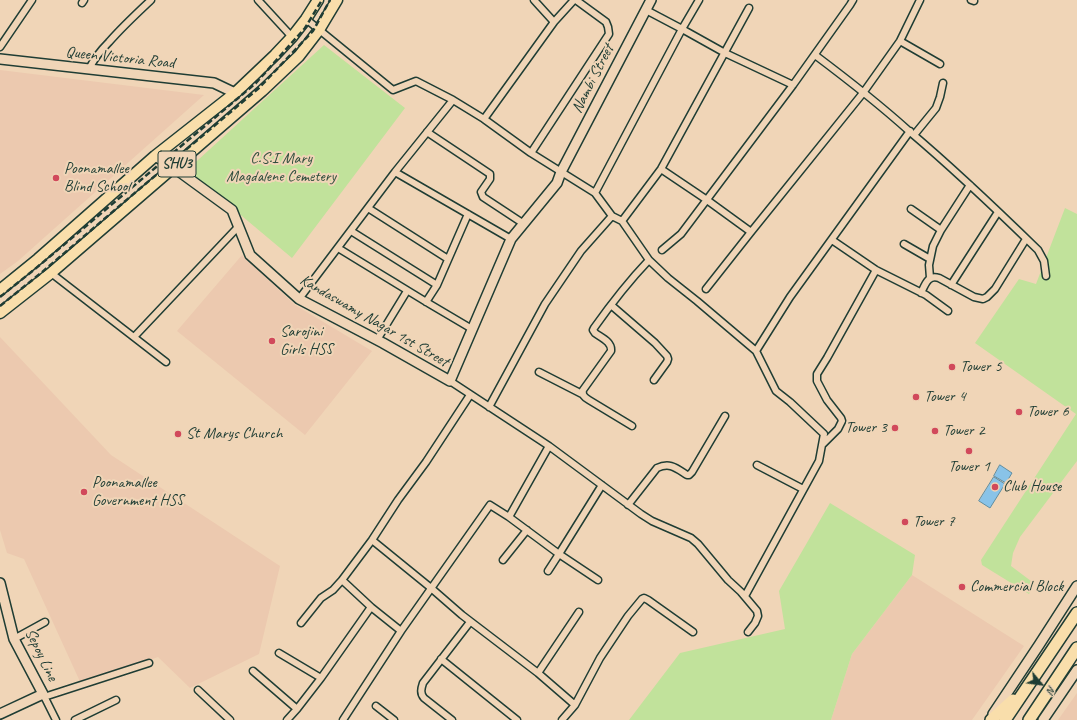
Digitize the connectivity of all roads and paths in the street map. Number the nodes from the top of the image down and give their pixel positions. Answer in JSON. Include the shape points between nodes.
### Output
{"nodes":[{"id":1,"x":32,"y":0,"type":"edge"},
{"id":2,"x":151,"y":0,"type":"edge"},
{"id":3,"x":258,"y":0,"type":"edge"},
{"id":4,"x":318,"y":0,"type":"edge"},
{"id":5,"x":337,"y":0,"type":"edge"},
{"id":6,"x":534,"y":0,"type":"edge"},
{"id":7,"x":575,"y":0,"type":"edge"},
{"id":8,"x":650,"y":0,"type":"edge"},
{"id":9,"x":699,"y":0,"type":"edge"},
{"id":10,"x":920,"y":0,"type":"edge"},
{"id":11,"x":850,"y":1,"type":"edge"},
{"id":12,"x":749,"y":8,"type":"dead end"},
{"id":13,"x":646,"y":10,"type":"junction"},
{"id":14,"x":306,"y":19,"type":"junction"},
{"id":15,"x":554,"y":22,"type":"junction"},
{"id":16,"x":682,"y":29,"type":"junction"},
{"id":17,"x":319,"y":30,"type":"junction"},
{"id":18,"x":292,"y":37,"type":"junction"},
{"id":19,"x":900,"y":41,"type":"junction"},
{"id":20,"x":0,"y":47,"type":"edge"},
{"id":21,"x":725,"y":53,"type":"junction"},
{"id":22,"x":815,"y":55,"type":"junction"},
{"id":23,"x":0,"y":59,"type":"edge"},
{"id":24,"x":940,"y":64,"type":"dead end"},
{"id":25,"x":89,"y":69,"type":"junction"},
{"id":26,"x":943,"y":83,"type":"dead end"},
{"id":27,"x":793,"y":85,"type":"junction"},
{"id":28,"x":863,"y":92,"type":"junction"},
{"id":29,"x":235,"y":93,"type":"junction"},
{"id":30,"x":453,"y":100,"type":"junction"},
{"id":31,"x":484,"y":119,"type":"junction"},
{"id":32,"x":427,"y":132,"type":"junction"},
{"id":33,"x":912,"y":133,"type":"junction"},
{"id":34,"x":531,"y":153,"type":"junction"},
{"id":35,"x":156,"y":156,"type":"junction"},
{"id":36,"x":173,"y":167,"type":"junction"},
{"id":37,"x":661,"y":169,"type":"junction"},
{"id":38,"x":395,"y":172,"type":"junction"},
{"id":39,"x":561,"y":172,"type":"junction"},
{"id":40,"x":970,"y":185,"type":"junction"},
{"id":41,"x":595,"y":193,"type":"junction"},
{"id":42,"x":707,"y":200,"type":"junction"},
{"id":43,"x":368,"y":208,"type":"junction"},
{"id":44,"x":911,"y":209,"type":"dead end"},
{"id":45,"x":998,"y":212,"type":"junction"},
{"id":46,"x":468,"y":214,"type":"junction"},
{"id":47,"x":612,"y":216,"type":"junction"},
{"id":48,"x":622,"y":221,"type":"junction"},
{"id":49,"x":524,"y":224,"type":"junction"},
{"id":50,"x":238,"y":227,"type":"junction"},
{"id":51,"x":941,"y":230,"type":"junction"},
{"id":52,"x":351,"y":231,"type":"junction"},
{"id":53,"x":751,"y":232,"type":"junction"},
{"id":54,"x":511,"y":239,"type":"junction"},
{"id":55,"x":1026,"y":239,"type":"junction"},
{"id":56,"x":832,"y":240,"type":"junction"},
{"id":57,"x":904,"y":244,"type":"dead end"},
{"id":58,"x":338,"y":248,"type":"junction"},
{"id":59,"x":662,"y":250,"type":"dead end"},
{"id":60,"x":448,"y":259,"type":"junction"},
{"id":61,"x":930,"y":259,"type":"junction"},
{"id":62,"x":649,"y":260,"type":"junction"},
{"id":63,"x":876,"y":270,"type":"junction"},
{"id":64,"x":51,"y":273,"type":"junction"},
{"id":65,"x":1046,"y":276,"type":"dead end"},
{"id":66,"x":930,"y":278,"type":"junction"},
{"id":67,"x":437,"y":285,"type":"junction"},
{"id":68,"x":952,"y":285,"type":"junction"},
{"id":69,"x":706,"y":289,"type":"dead end"},
{"id":70,"x":0,"y":290,"type":"edge"},
{"id":71,"x":407,"y":291,"type":"junction"},
{"id":72,"x":921,"y":293,"type":"junction"},
{"id":73,"x":299,"y":299,"type":"junction"},
{"id":74,"x":426,"y":302,"type":"junction"},
{"id":75,"x":610,"y":305,"type":"junction"},
{"id":76,"x":948,"y":311,"type":"dead end"},
{"id":77,"x":0,"y":313,"type":"edge"},
{"id":78,"x":472,"y":329,"type":"junction"},
{"id":79,"x":134,"y":337,"type":"junction"},
{"id":80,"x":377,"y":340,"type":"junction"},
{"id":81,"x":756,"y":351,"type":"junction"},
{"id":82,"x":166,"y":362,"type":"dead end"},
{"id":83,"x":539,"y":372,"type":"dead end"},
{"id":84,"x":654,"y":380,"type":"dead end"},
{"id":85,"x":450,"y":381,"type":"junction"},
{"id":86,"x":582,"y":394,"type":"junction"},
{"id":87,"x":470,"y":395,"type":"junction"},
{"id":88,"x":489,"y":407,"type":"junction"},
{"id":89,"x":725,"y":416,"type":"dead end"},
{"id":90,"x":632,"y":426,"type":"dead end"},
{"id":91,"x":822,"y":444,"type":"junction"},
{"id":92,"x":549,"y":446,"type":"junction"},
{"id":93,"x":757,"y":465,"type":"dead end"},
{"id":94,"x":602,"y":485,"type":"junction"},
{"id":95,"x":803,"y":489,"type":"junction"},
{"id":96,"x":628,"y":505,"type":"junction"},
{"id":97,"x":509,"y":517,"type":"junction"},
{"id":98,"x":526,"y":530,"type":"junction"},
{"id":99,"x":372,"y":540,"type":"junction"},
{"id":100,"x":559,"y":554,"type":"junction"},
{"id":101,"x":503,"y":560,"type":"dead end"},
{"id":102,"x":548,"y":571,"type":"dead end"},
{"id":103,"x":342,"y":580,"type":"junction"},
{"id":104,"x":598,"y":580,"type":"dead end"},
{"id":105,"x":0,"y":583,"type":"edge"},
{"id":106,"x":1077,"y":586,"type":"edge"},
{"id":107,"x":431,"y":588,"type":"junction"},
{"id":108,"x":745,"y":596,"type":"junction"},
{"id":109,"x":371,"y":607,"type":"junction"},
{"id":110,"x":3,"y":609,"type":"edge"},
{"id":111,"x":579,"y":612,"type":"dead end"},
{"id":112,"x":1077,"y":612,"type":"edge"},
{"id":113,"x":46,"y":622,"type":"dead end"},
{"id":114,"x":470,"y":622,"type":"junction"},
{"id":115,"x":301,"y":623,"type":"dead end"},
{"id":116,"x":401,"y":631,"type":"junction"},
{"id":117,"x":693,"y":632,"type":"dead end"},
{"id":118,"x":748,"y":632,"type":"dead end"},
{"id":119,"x":14,"y":639,"type":"junction"},
{"id":120,"x":1077,"y":648,"type":"edge"},
{"id":121,"x":279,"y":653,"type":"dead end"},
{"id":122,"x":441,"y":659,"type":"junction"},
{"id":123,"x":149,"y":663,"type":"dead end"},
{"id":124,"x":1077,"y":670,"type":"edge"},
{"id":125,"x":253,"y":671,"type":"dead end"},
{"id":126,"x":538,"y":673,"type":"junction"},
{"id":127,"x":1034,"y":677,"type":"junction"},
{"id":128,"x":321,"y":678,"type":"junction"},
{"id":129,"x":198,"y":690,"type":"dead end"},
{"id":130,"x":44,"y":695,"type":"junction"},
{"id":131,"x":116,"y":700,"type":"dead end"},
{"id":132,"x":575,"y":704,"type":"junction"},
{"id":133,"x":376,"y":706,"type":"dead end"},
{"id":134,"x":297,"y":709,"type":"junction"},
{"id":135,"x":0,"y":714,"type":"edge"},
{"id":136,"x":56,"y":720,"type":"edge"},
{"id":137,"x":75,"y":720,"type":"edge"},
{"id":138,"x":230,"y":720,"type":"edge"},
{"id":139,"x":287,"y":720,"type":"edge"},
{"id":140,"x":343,"y":720,"type":"edge"},
{"id":141,"x":394,"y":720,"type":"edge"},
{"id":142,"x":452,"y":720,"type":"edge"},
{"id":143,"x":517,"y":720,"type":"edge"},
{"id":144,"x":562,"y":720,"type":"edge"},
{"id":145,"x":990,"y":720,"type":"edge"},
{"id":146,"x":1005,"y":720,"type":"edge"},
{"id":147,"x":1029,"y":720,"type":"edge"},
{"id":148,"x":1043,"y":720,"type":"edge"}],
"edges":[{"from":1,"to":20,"type":"street"},
{"from":2,"to":25,"type":"street","via":[[106,45]]},
{"from":3,"to":18,"type":"street"},
{"from":4,"to":14,"type":"main road","number":"SHU3"},
{"from":5,"to":17,"type":"main road","number":"SHU3"},
{"from":6,"to":15,"type":"street"},
{"from":7,"to":15,"type":"street"},
{"from":7,"to":34,"type":"street","via":[[606,22],[609,34]]},
{"from":8,"to":13,"type":"street","name":"Nambi Street"},
{"from":9,"to":16,"type":"street"},
{"from":10,"to":19,"type":"street"},
{"from":11,"to":22,"type":"street"},
{"from":12,"to":21,"type":"street"},
{"from":13,"to":16,"type":"street"},
{"from":13,"to":39,"type":"street","name":"Nambi Street"},
{"from":14,"to":17,"type":"street"},
{"from":14,"to":18,"type":"main road","number":"SHU3"},
{"from":15,"to":31,"type":"street"},
{"from":16,"to":21,"type":"street"},
{"from":16,"to":41,"type":"street"},
{"from":17,"to":30,"type":"street","via":[[393,90],[416,81]]},
{"from":17,"to":36,"type":"main road","number":"SHU3","via":[[299,56],[262,92]]},
{"from":18,"to":29,"type":"main road","number":"SHU3"},
{"from":19,"to":24,"type":"street"},
{"from":19,"to":28,"type":"street"},
{"from":21,"to":27,"type":"street"},
{"from":21,"to":37,"type":"street"},
{"from":22,"to":27,"type":"street"},
{"from":22,"to":28,"type":"street"},
{"from":23,"to":25,"type":"street","name":"Queen Victoria Road"},
{"from":25,"to":29,"type":"street","name":"Queen Victoria Road","via":[[214,83]]},
{"from":26,"to":33,"type":"street","via":[[936,108]]},
{"from":27,"to":42,"type":"street"},
{"from":28,"to":33,"type":"street"},
{"from":28,"to":53,"type":"street"},
{"from":29,"to":35,"type":"main road","number":"SHU3"},
{"from":30,"to":31,"type":"street"},
{"from":30,"to":32,"type":"street"},
{"from":31,"to":34,"type":"street"},
{"from":32,"to":38,"type":"street"},
{"from":32,"to":49,"type":"street","via":[[488,173],[490,177],[481,192],[484,197]]},
{"from":33,"to":40,"type":"street"},
{"from":33,"to":56,"type":"street"},
{"from":34,"to":39,"type":"street"},
{"from":35,"to":36,"type":"street","name":"Kandaswamy Nagar 1st Street"},
{"from":35,"to":70,"type":"main road","number":"SHU3","via":[[38,260]]},
{"from":36,"to":50,"type":"street","name":"Kandaswamy Nagar 1st Street","via":[[232,210]]},
{"from":36,"to":64,"type":"main road","number":"SHU3"},
{"from":37,"to":42,"type":"street"},
{"from":37,"to":48,"type":"street"},
{"from":38,"to":43,"type":"street"},
{"from":38,"to":46,"type":"street"},
{"from":39,"to":41,"type":"street"},
{"from":39,"to":49,"type":"street","name":"Nambi Street","via":[[557,183]]},
{"from":40,"to":45,"type":"street"},
{"from":40,"to":51,"type":"street"},
{"from":41,"to":47,"type":"street"},
{"from":42,"to":53,"type":"street"},
{"from":42,"to":59,"type":"street","via":[[681,234]]},
{"from":43,"to":52,"type":"street"},
{"from":43,"to":60,"type":"street"},
{"from":44,"to":51,"type":"street"},
{"from":45,"to":55,"type":"street"},
{"from":45,"to":68,"type":"street"},
{"from":46,"to":54,"type":"street"},
{"from":46,"to":60,"type":"street"},
{"from":47,"to":48,"type":"street"},
{"from":47,"to":88,"type":"street","via":[[581,251],[544,304]]},
{"from":48,"to":62,"type":"street"},
{"from":49,"to":54,"type":"street","name":"Nambi Street"},
{"from":50,"to":73,"type":"street","name":"Kandaswamy Nagar 1st Street","via":[[250,256]]},
{"from":50,"to":79,"type":"street"},
{"from":51,"to":61,"type":"street"},
{"from":52,"to":58,"type":"street"},
{"from":52,"to":67,"type":"street"},
{"from":53,"to":69,"type":"street"},
{"from":54,"to":78,"type":"street","name":"Nambi Street"},
{"from":55,"to":65,"type":"street","via":[[1038,250],[1044,262]]},
{"from":55,"to":68,"type":"street","via":[[995,289],[987,297],[974,297]]},
{"from":56,"to":63,"type":"street"},
{"from":56,"to":81,"type":"street","via":[[790,297]]},
{"from":57,"to":61,"type":"street"},
{"from":58,"to":71,"type":"street"},
{"from":58,"to":73,"type":"street"},
{"from":60,"to":67,"type":"street"},
{"from":61,"to":66,"type":"street"},
{"from":62,"to":75,"type":"street"},
{"from":62,"to":81,"type":"street"},
{"from":63,"to":72,"type":"street"},
{"from":63,"to":91,"type":"street","via":[[817,374],[817,381],[827,400],[842,421],[838,429]]},
{"from":64,"to":77,"type":"main road","number":"SHU3"},
{"from":64,"to":79,"type":"street"},
{"from":66,"to":68,"type":"street","via":[[934,276]]},
{"from":66,"to":72,"type":"street"},
{"from":67,"to":74,"type":"street"},
{"from":71,"to":74,"type":"street"},
{"from":71,"to":80,"type":"street"},
{"from":72,"to":76,"type":"street"},
{"from":73,"to":80,"type":"street","name":"Kandaswamy Nagar 1st Street"},
{"from":74,"to":78,"type":"street"},
{"from":75,"to":84,"type":"street","via":[[668,356],[667,362]]},
{"from":75,"to":86,"type":"street","via":[[593,330],[612,348]]},
{"from":78,"to":85,"type":"street","name":"Nambi Street"},
{"from":79,"to":82,"type":"street"},
{"from":80,"to":85,"type":"street","name":"Kandaswamy Nagar 1st Street"},
{"from":81,"to":91,"type":"street","via":[[776,391],[824,434]]},
{"from":83,"to":86,"type":"street"},
{"from":85,"to":87,"type":"street"},
{"from":86,"to":90,"type":"street"},
{"from":87,"to":88,"type":"street"},
{"from":87,"to":99,"type":"street"},
{"from":88,"to":92,"type":"street"},
{"from":89,"to":96,"type":"street","via":[[689,475],[663,465],[657,468]]},
{"from":91,"to":95,"type":"street","via":[[819,461]]},
{"from":92,"to":94,"type":"street"},
{"from":92,"to":97,"type":"street"},
{"from":93,"to":95,"type":"street"},
{"from":94,"to":96,"type":"street"},
{"from":94,"to":100,"type":"street"},
{"from":95,"to":108,"type":"street"},
{"from":96,"to":108,"type":"street","via":[[652,521],[691,538]]},
{"from":97,"to":98,"type":"street"},
{"from":97,"to":107,"type":"street","via":[[490,505]]},
{"from":98,"to":100,"type":"street"},
{"from":98,"to":101,"type":"street"},
{"from":99,"to":103,"type":"street"},
{"from":99,"to":107,"type":"street"},
{"from":100,"to":102,"type":"street"},
{"from":100,"to":104,"type":"street"},
{"from":103,"to":109,"type":"street"},
{"from":103,"to":115,"type":"street","via":[[321,598]]},
{"from":105,"to":110,"type":"street","name":"Sepoy Line"},
{"from":106,"to":145,"type":"street"},
{"from":107,"to":114,"type":"street"},
{"from":107,"to":116,"type":"street"},
{"from":108,"to":118,"type":"street","via":[[758,616]]},
{"from":109,"to":116,"type":"street"},
{"from":109,"to":128,"type":"street"},
{"from":110,"to":119,"type":"street","name":"Sepoy Line"},
{"from":111,"to":126,"type":"street"},
{"from":112,"to":127,"type":"highway"},
{"from":113,"to":119,"type":"street"},
{"from":114,"to":122,"type":"street"},
{"from":114,"to":126,"type":"street"},
{"from":116,"to":140,"type":"street"},
{"from":117,"to":132,"type":"street","via":[[648,600],[642,599],[600,658]]},
{"from":119,"to":130,"type":"street","name":"Sepoy Line"},
{"from":120,"to":147,"type":"highway"},
{"from":121,"to":128,"type":"street"},
{"from":122,"to":142,"type":"street","via":[[423,683],[421,694]]},
{"from":122,"to":143,"type":"street"},
{"from":123,"to":130,"type":"street"},
{"from":124,"to":148,"type":"street"},
{"from":125,"to":134,"type":"street"},
{"from":126,"to":132,"type":"street"},
{"from":127,"to":145,"type":"highway"},
{"from":127,"to":146,"type":"highway"},
{"from":128,"to":134,"type":"street"},
{"from":129,"to":138,"type":"street"},
{"from":130,"to":135,"type":"street","name":"Sepoy Line"},
{"from":130,"to":136,"type":"street"},
{"from":131,"to":137,"type":"street"},
{"from":132,"to":144,"type":"street"},
{"from":133,"to":141,"type":"street"},
{"from":134,"to":139,"type":"street"}]}
